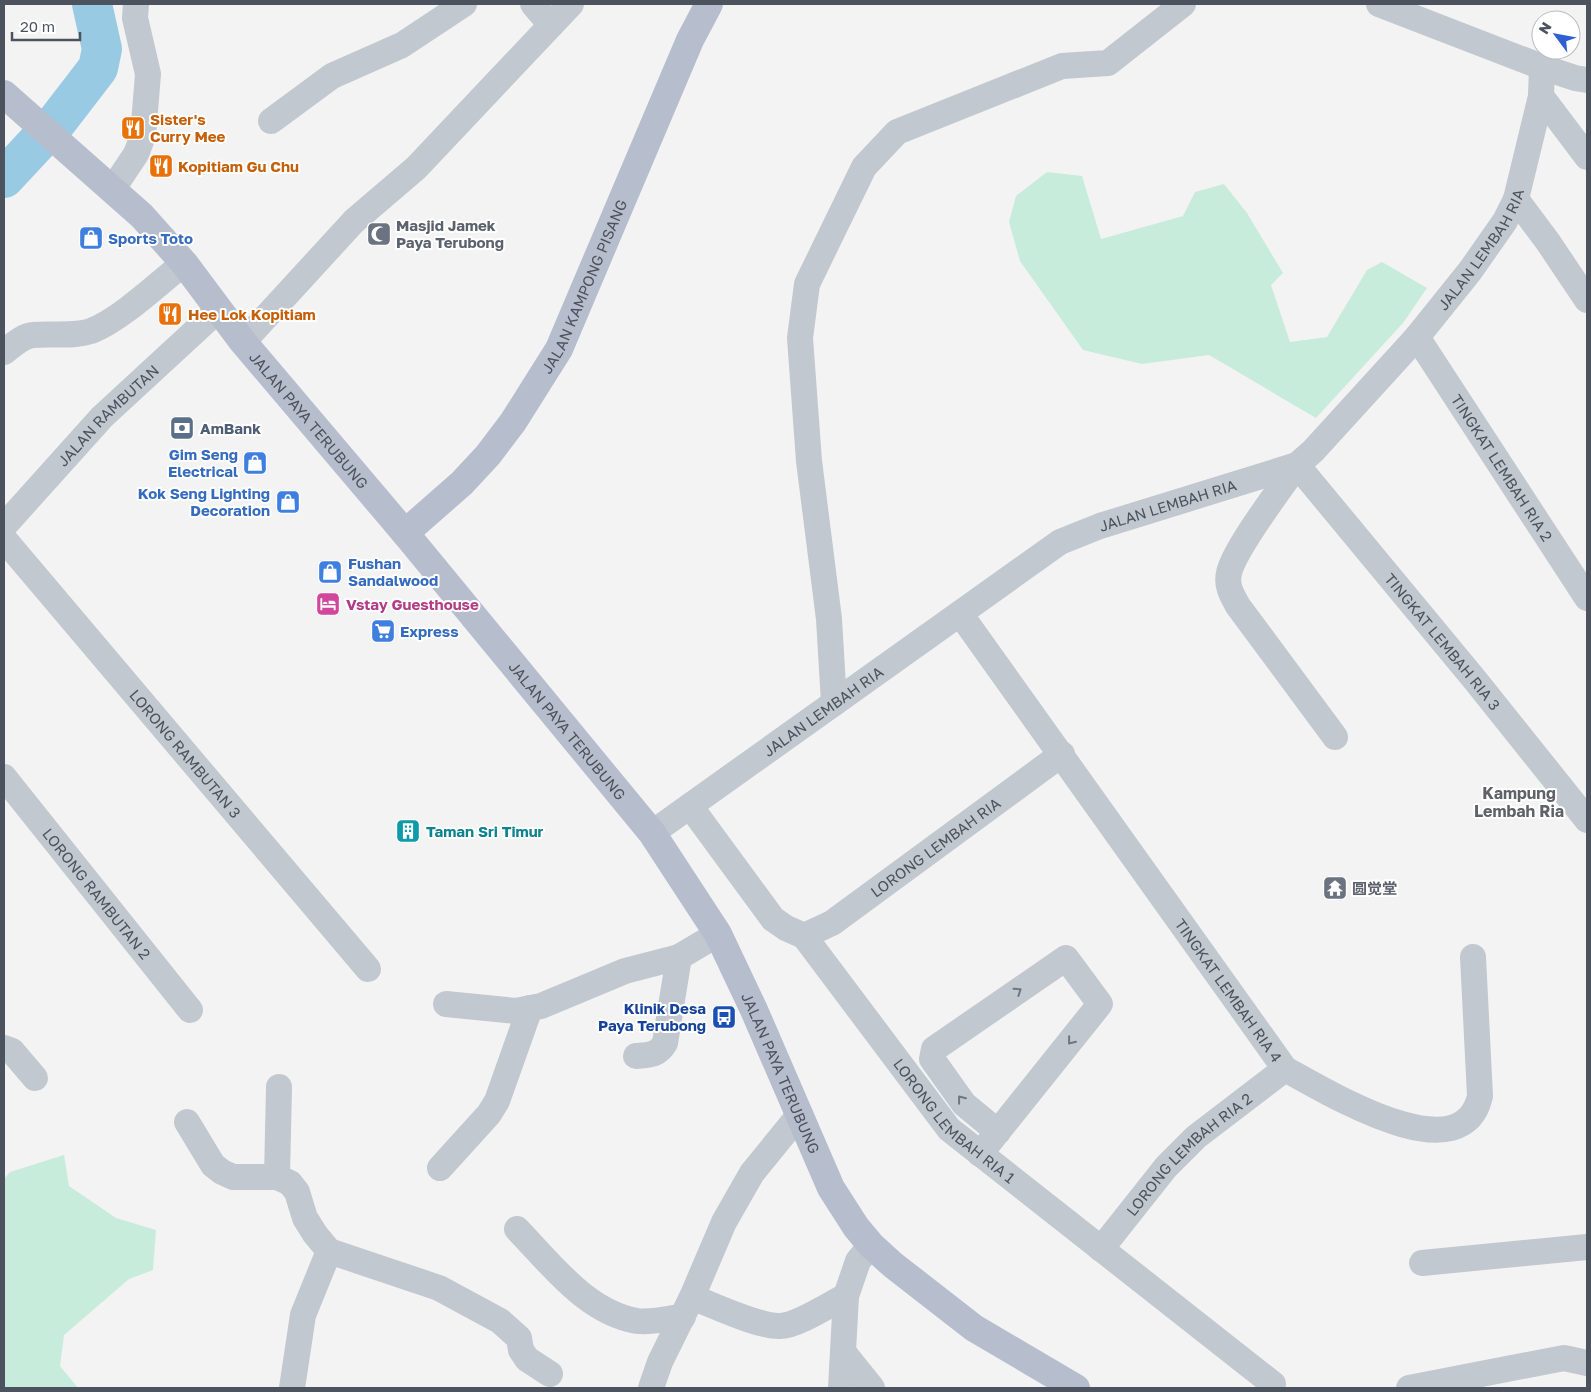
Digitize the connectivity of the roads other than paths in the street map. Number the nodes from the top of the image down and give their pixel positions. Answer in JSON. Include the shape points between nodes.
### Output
{"nodes":[{"id":1,"x":136,"y":4,"type":"edge"},
{"id":2,"x":464,"y":4,"type":"edge"},
{"id":3,"x":533,"y":4,"type":"edge"},
{"id":4,"x":571,"y":4,"type":"edge"},
{"id":5,"x":709,"y":4,"type":"edge"},
{"id":6,"x":1184,"y":4,"type":"edge"},
{"id":7,"x":1379,"y":4,"type":"edge"},
{"id":8,"x":551,"y":26,"type":"junction"},
{"id":9,"x":1542,"y":67,"type":"junction"},
{"id":10,"x":1583,"y":76,"type":"edge"},
{"id":11,"x":1540,"y":96,"type":"junction"},
{"id":12,"x":12,"y":101,"type":"edge"},
{"id":13,"x":271,"y":121,"type":"dead end"},
{"id":14,"x":1587,"y":157,"type":"edge"},
{"id":15,"x":112,"y":190,"type":"junction"},
{"id":16,"x":1516,"y":199,"type":"junction"},
{"id":17,"x":184,"y":263,"type":"junction"},
{"id":18,"x":1587,"y":300,"type":"edge"},
{"id":19,"x":218,"y":310,"type":"junction"},
{"id":20,"x":1417,"y":337,"type":"junction"},
{"id":21,"x":243,"y":342,"type":"junction"},
{"id":22,"x":4,"y":352,"type":"edge"},
{"id":23,"x":1297,"y":465,"type":"junction"},
{"id":24,"x":4,"y":526,"type":"edge"},
{"id":25,"x":405,"y":533,"type":"junction"},
{"id":26,"x":4,"y":539,"type":"edge"},
{"id":27,"x":1587,"y":598,"type":"edge"},
{"id":28,"x":961,"y":615,"type":"junction"},
{"id":29,"x":834,"y":703,"type":"junction"},
{"id":30,"x":1335,"y":737,"type":"dead end"},
{"id":31,"x":1062,"y":754,"type":"junction"},
{"id":32,"x":4,"y":777,"type":"edge"},
{"id":33,"x":690,"y":806,"type":"junction"},
{"id":34,"x":1587,"y":820,"type":"edge"},
{"id":35,"x":652,"y":833,"type":"junction"},
{"id":36,"x":718,"y":934,"type":"junction"},
{"id":37,"x":804,"y":936,"type":"junction"},
{"id":38,"x":679,"y":957,"type":"junction"},
{"id":39,"x":1473,"y":957,"type":"dead end"},
{"id":40,"x":368,"y":969,"type":"dead end"},
{"id":41,"x":446,"y":1004,"type":"dead end"},
{"id":42,"x":530,"y":1008,"type":"junction"},
{"id":43,"x":190,"y":1010,"type":"dead end"},
{"id":44,"x":4,"y":1048,"type":"edge"},
{"id":45,"x":636,"y":1056,"type":"dead end"},
{"id":46,"x":1285,"y":1069,"type":"junction"},
{"id":47,"x":35,"y":1078,"type":"dead end"},
{"id":48,"x":279,"y":1087,"type":"dead end"},
{"id":49,"x":800,"y":1114,"type":"junction"},
{"id":50,"x":186,"y":1122,"type":"dead end"},
{"id":51,"x":998,"y":1132,"type":"junction"},
{"id":52,"x":980,"y":1154,"type":"junction"},
{"id":53,"x":440,"y":1168,"type":"dead end"},
{"id":54,"x":277,"y":1177,"type":"junction"},
{"id":55,"x":517,"y":1229,"type":"dead end"},
{"id":56,"x":871,"y":1245,"type":"junction"},
{"id":57,"x":1587,"y":1247,"type":"edge"},
{"id":58,"x":1101,"y":1249,"type":"junction"},
{"id":59,"x":329,"y":1250,"type":"junction"},
{"id":60,"x":1422,"y":1263,"type":"dead end"},
{"id":61,"x":846,"y":1296,"type":"junction"},
{"id":62,"x":688,"y":1307,"type":"junction"},
{"id":63,"x":843,"y":1352,"type":"junction"},
{"id":64,"x":1587,"y":1363,"type":"edge"},
{"id":65,"x":550,"y":1374,"type":"dead end"},
{"id":66,"x":1273,"y":1384,"type":"dead end"},
{"id":67,"x":292,"y":1388,"type":"edge"},
{"id":68,"x":651,"y":1388,"type":"edge"},
{"id":69,"x":841,"y":1388,"type":"edge"},
{"id":70,"x":872,"y":1388,"type":"edge"},
{"id":71,"x":1076,"y":1388,"type":"edge"},
{"id":72,"x":1409,"y":1388,"type":"edge"}],
"edges":[{"from":1,"to":15,"type":"street","via":[[135,18],[148,74],[144,136]]},
{"from":2,"to":13,"type":"street","via":[[402,45],[332,76]]},
{"from":3,"to":8,"type":"street"},
{"from":4,"to":8,"type":"street"},
{"from":5,"to":25,"type":"main road","name":"JALAN KAMPONG PISANG","via":[[690,40],[559,349],[488,455]]},
{"from":6,"to":29,"type":"street","via":[[1108,63],[1062,66],[897,132],[864,167],[807,284],[800,338],[809,462],[829,619]]},
{"from":7,"to":9,"type":"street"},
{"from":8,"to":21,"type":"street","via":[[416,168],[354,221]]},
{"from":9,"to":10,"type":"street"},
{"from":9,"to":11,"type":"street","name":"JALAN LEMBAH RIA"},
{"from":11,"to":14,"type":"street"},
{"from":11,"to":16,"type":"street","name":"JALAN LEMBAH RIA"},
{"from":12,"to":15,"type":"main road","name":"JALAN PAYA TERUBUNG"},
{"from":15,"to":17,"type":"main road","name":"JALAN PAYA TERUBUNG","via":[[142,216]]},
{"from":16,"to":18,"type":"street"},
{"from":16,"to":20,"type":"street","name":"JALAN LEMBAH RIA","via":[[1505,221],[1470,270]]},
{"from":17,"to":19,"type":"main road","name":"JALAN PAYA TERUBUNG"},
{"from":17,"to":22,"type":"street","via":[[130,308],[91,331],[33,335]]},
{"from":19,"to":21,"type":"main road","name":"JALAN PAYA TERUBUNG"},
{"from":19,"to":24,"type":"street","name":"JALAN RAMBUTAN","via":[[102,417]]},
{"from":20,"to":23,"type":"street","name":"JALAN LEMBAH RIA"},
{"from":20,"to":27,"type":"street","name":"TINGKAT LEMBAH RIA 2"},
{"from":21,"to":25,"type":"main road","name":"JALAN PAYA TERUBUNG"},
{"from":23,"to":28,"type":"street","name":"JALAN LEMBAH RIA","via":[[1100,526],[1060,542]]},
{"from":23,"to":30,"type":"street","via":[[1240,549],[1229,572],[1228,587],[1238,606]]},
{"from":23,"to":34,"type":"street","name":"TINGKAT LEMBAH RIA 3"},
{"from":25,"to":35,"type":"main road","name":"JALAN PAYA TERUBUNG"},
{"from":26,"to":40,"type":"street","name":"LORONG RAMBUTAN 3"},
{"from":28,"to":29,"type":"street","name":"JALAN LEMBAH RIA"},
{"from":28,"to":31,"type":"street","name":"TINGKAT LEMBAH RIA 4"},
{"from":29,"to":33,"type":"street","name":"JALAN LEMBAH RIA"},
{"from":31,"to":37,"type":"street","name":"LORONG LEMBAH RIA","via":[[832,923]]},
{"from":31,"to":46,"type":"street","name":"TINGKAT LEMBAH RIA 4"},
{"from":32,"to":43,"type":"street","name":"LORONG RAMBUTAN 2"},
{"from":33,"to":35,"type":"street","name":"JALAN LEMBAH RIA"},
{"from":33,"to":37,"type":"street","name":"LORONG LEMBAH RIA 1","via":[[773,919]]},
{"from":35,"to":36,"type":"main road","name":"JALAN PAYA TERUBUNG"},
{"from":36,"to":38,"type":"street"},
{"from":36,"to":49,"type":"main road","name":"JALAN PAYA TERUBUNG"},
{"from":37,"to":52,"type":"street","name":"LORONG LEMBAH RIA 1","via":[[942,1122]]},
{"from":38,"to":42,"type":"street","via":[[625,971]]},
{"from":38,"to":45,"type":"street","via":[[665,1043],[653,1055]]},
{"from":39,"to":46,"type":"street","name":"TINGKAT LEMBAH RIA 4","via":[[1480,1096],[1473,1115],[1464,1123],[1426,1129],[1396,1124],[1364,1111]]},
{"from":41,"to":42,"type":"street","via":[[490,1010]]},
{"from":42,"to":53,"type":"street","via":[[497,1101]]},
{"from":44,"to":47,"type":"street","via":[[12,1051]]},
{"from":46,"to":58,"type":"street","name":"LORONG LEMBAH RIA 2","via":[[1196,1137],[1166,1167]]},
{"from":48,"to":54,"type":"street"},
{"from":49,"to":56,"type":"main road","name":"JALAN PAYA TERUBUNG","via":[[831,1188]]},
{"from":49,"to":62,"type":"street","via":[[752,1173],[724,1222]]},
{"from":50,"to":54,"type":"street","via":[[213,1165],[222,1172],[233,1177]]},
{"from":51,"to":51,"type":"street","one_way":true,"via":[[964,1104],[932,1059],[934,1049],[1066,958],[1100,1004]]},
{"from":51,"to":52,"type":"street"},
{"from":52,"to":58,"type":"street","name":"LORONG LEMBAH RIA 1"},
{"from":54,"to":59,"type":"street","via":[[290,1183],[297,1192],[305,1218]]},
{"from":55,"to":62,"type":"street","via":[[585,1298],[625,1317],[639,1321]]},
{"from":56,"to":61,"type":"street","via":[[858,1261]]},
{"from":56,"to":71,"type":"main road","name":"JALAN PAYA TERUBUNG","via":[[974,1328]]},
{"from":57,"to":60,"type":"street"},
{"from":58,"to":66,"type":"street","name":"LORONG LEMBAH RIA 1"},
{"from":59,"to":65,"type":"street","via":[[439,1288],[500,1321],[520,1338],[527,1359]]},
{"from":59,"to":67,"type":"street","via":[[303,1315]]},
{"from":61,"to":62,"type":"street","via":[[780,1326]]},
{"from":61,"to":63,"type":"street"},
{"from":62,"to":68,"type":"street","via":[[660,1362]]},
{"from":63,"to":69,"type":"street"},
{"from":63,"to":70,"type":"street"},
{"from":64,"to":72,"type":"street","via":[[1564,1358]]}]}
